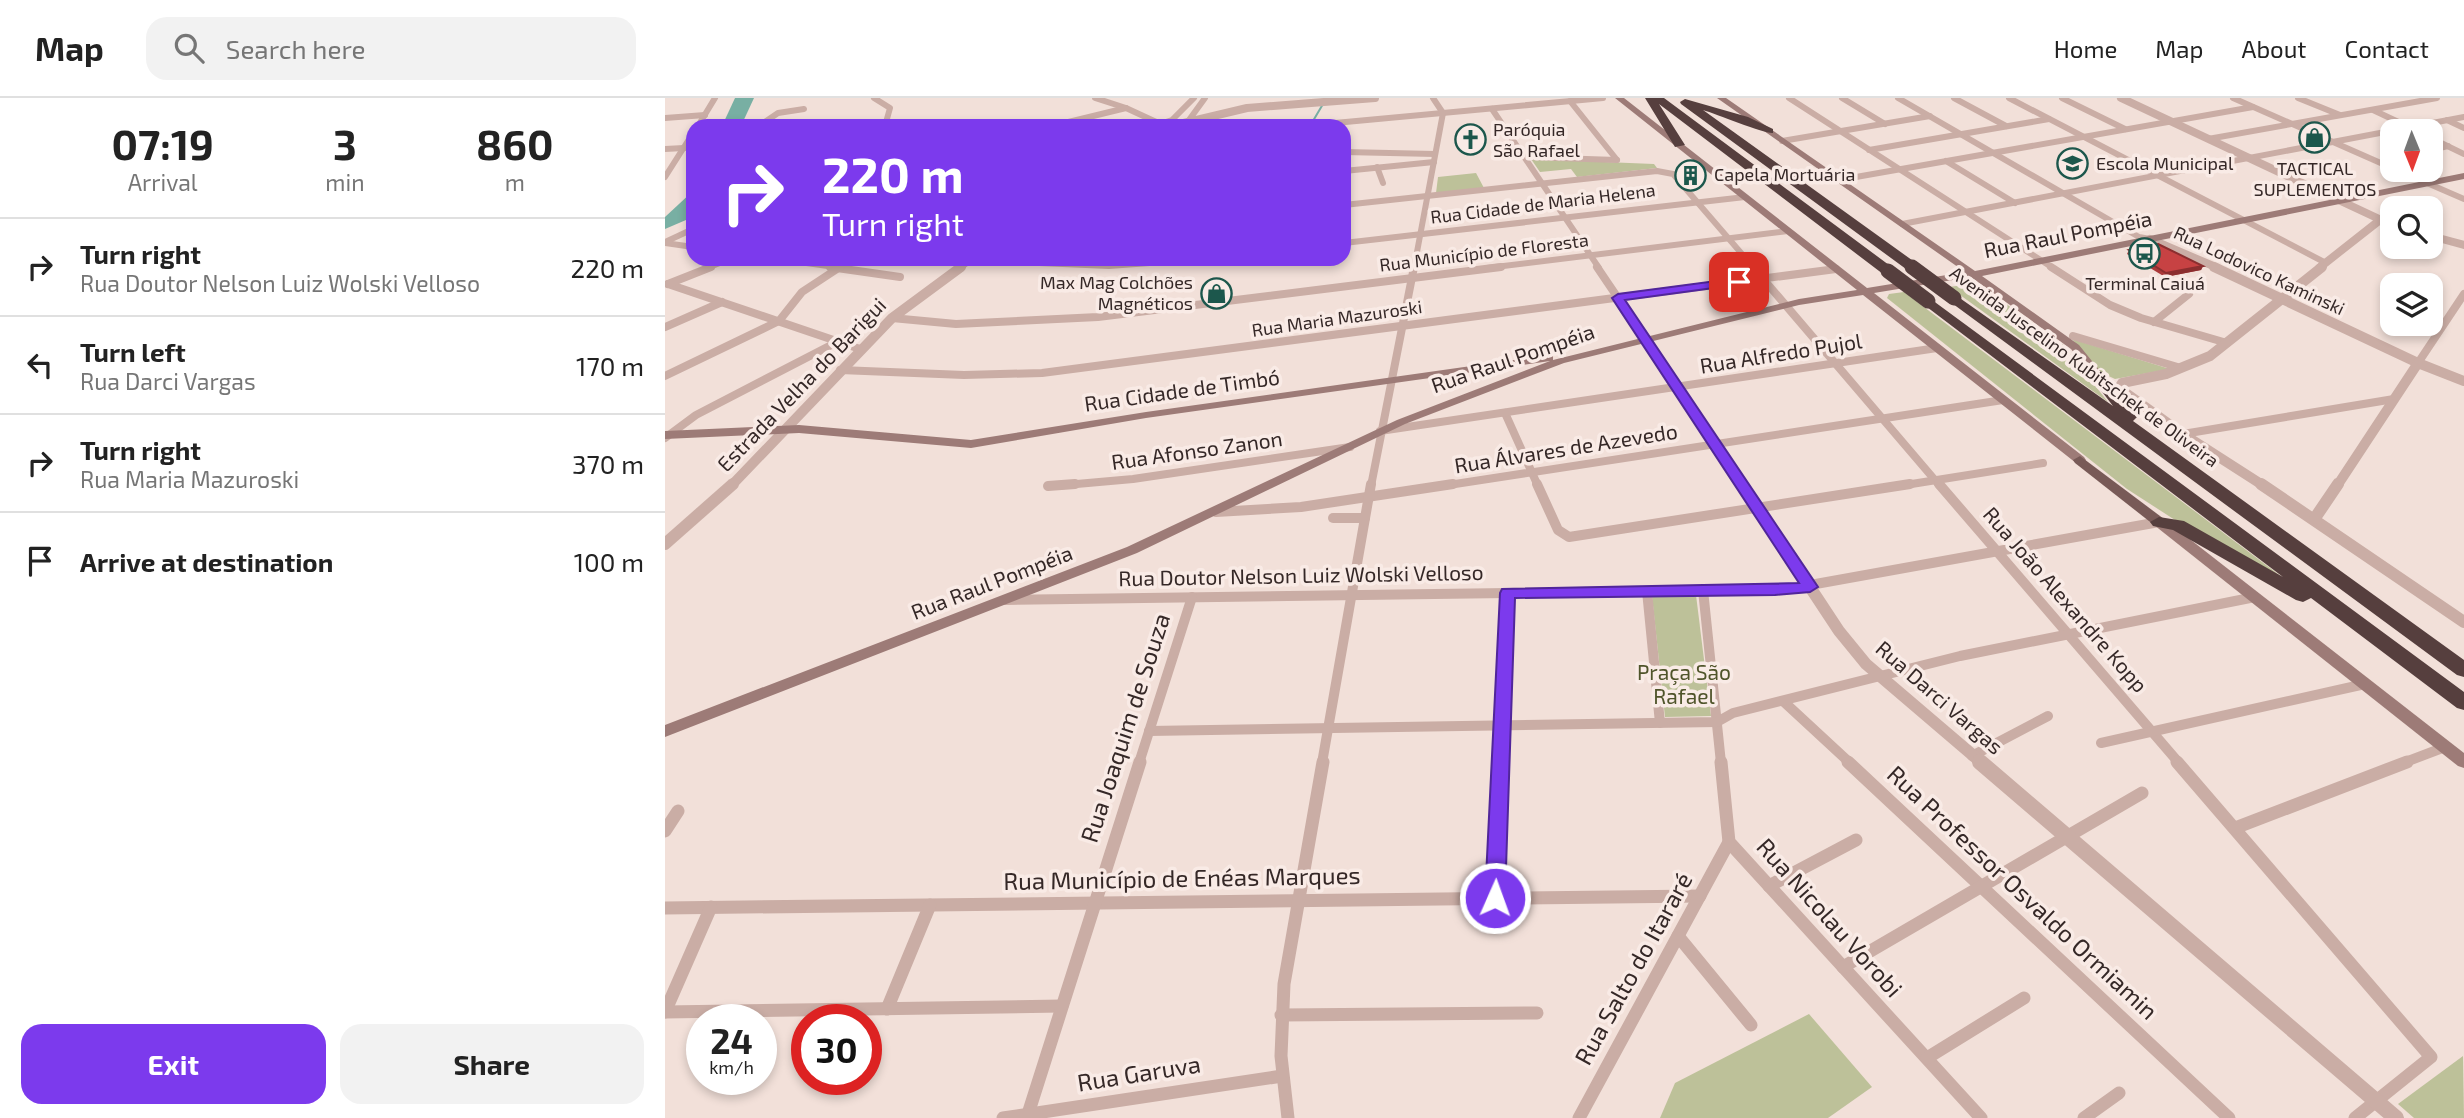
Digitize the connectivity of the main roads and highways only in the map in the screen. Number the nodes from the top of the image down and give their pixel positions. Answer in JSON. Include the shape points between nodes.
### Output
{"nodes":[{"id":1,"x":1619,"y":98,"type":"edge"},
{"id":2,"x":1649,"y":98,"type":"edge"},
{"id":3,"x":1657,"y":98,"type":"edge"},
{"id":4,"x":1681,"y":98,"type":"edge"},
{"id":5,"x":1721,"y":98,"type":"edge"},
{"id":6,"x":1769,"y":131,"type":"junction"},
{"id":7,"x":1679,"y":145,"type":"junction"},
{"id":8,"x":2464,"y":176,"type":"edge"},
{"id":9,"x":1975,"y":275,"type":"junction"},
{"id":10,"x":1865,"y":291,"type":"junction"},
{"id":11,"x":1536,"y":366,"type":"junction"},
{"id":12,"x":2098,"y":376,"type":"joint"},
{"id":13,"x":666,"y":436,"type":"edge"},
{"id":14,"x":2153,"y":444,"type":"junction"},
{"id":15,"x":2080,"y":460,"type":"joint"},
{"id":16,"x":2159,"y":522,"type":"junction"},
{"id":17,"x":2464,"y":670,"type":"edge"},
{"id":18,"x":2446,"y":690,"type":"junction"},
{"id":19,"x":2464,"y":703,"type":"edge"},
{"id":20,"x":665,"y":731,"type":"edge"},
{"id":21,"x":2464,"y":762,"type":"edge"}],
"edges":[{"from":1,"to":7,"type":"main road"},
{"from":2,"to":7,"type":"highway"},
{"from":3,"to":18,"type":"highway","name":"Avenida Juscelino Kubitschek de Oliveira","bridge":true},
{"from":4,"to":6,"type":"highway"},
{"from":4,"to":14,"type":"highway","name":"Avenida Juscelino Kubitschek de Oliveira","bridge":true},
{"from":5,"to":6,"type":"main road"},
{"from":6,"to":9,"type":"main road"},
{"from":7,"to":10,"type":"main road"},
{"from":8,"to":9,"type":"main road","name":"Rua Raul Pompéia"},
{"from":9,"to":10,"type":"main road","name":"Rua Raul Pompéia"},
{"from":9,"to":12,"type":"main road","via":[[2067,340]]},
{"from":10,"to":11,"type":"main road","name":"Rua Raul Pompéia","via":[[1786,305]]},
{"from":10,"to":15,"type":"main road"},
{"from":11,"to":13,"type":"main road","name":"Rua Cidade de Timbó","via":[[1501,365],[971,444],[785,429]]},
{"from":11,"to":20,"type":"main road","name":"Rua Raul Pompéia","via":[[1380,431],[1157,540]]},
{"from":12,"to":14,"type":"highway"},
{"from":14,"to":17,"type":"highway","name":"Avenida Juscelino Kubitschek de Oliveira"},
{"from":15,"to":16,"type":"main road"},
{"from":16,"to":18,"type":"highway","via":[[2178,525],[2278,580]]},
{"from":16,"to":21,"type":"main road"},
{"from":18,"to":19,"type":"highway","name":"Avenida Juscelino Kubitschek de Oliveira"}]}
